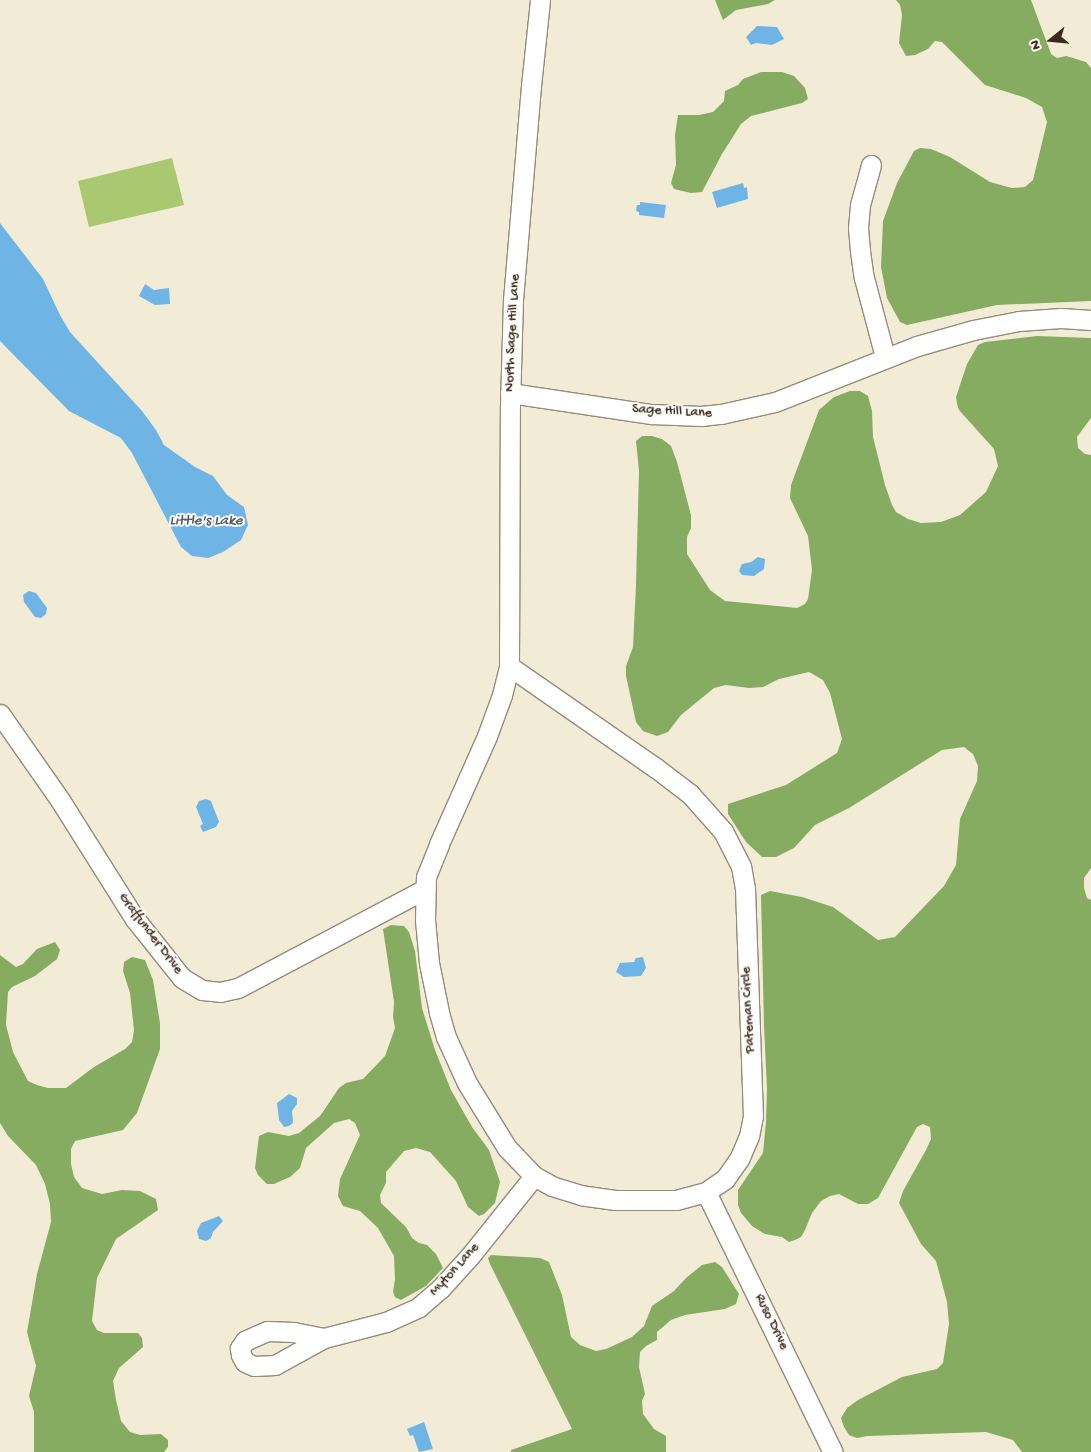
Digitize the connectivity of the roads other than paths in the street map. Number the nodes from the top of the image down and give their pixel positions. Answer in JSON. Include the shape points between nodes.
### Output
{"nodes":[{"id":1,"x":540,"y":0,"type":"edge"},
{"id":2,"x":871,"y":165,"type":"dead end"},
{"id":3,"x":1091,"y":320,"type":"edge"},
{"id":4,"x":885,"y":358,"type":"junction"},
{"id":5,"x":510,"y":393,"type":"junction"},
{"id":6,"x":509,"y":666,"type":"junction"},
{"id":7,"x":0,"y":714,"type":"edge"},
{"id":8,"x":425,"y":889,"type":"junction"},
{"id":9,"x":534,"y":1176,"type":"junction"},
{"id":10,"x":706,"y":1192,"type":"junction"},
{"id":11,"x":324,"y":1338,"type":"dead end"},
{"id":12,"x":834,"y":1452,"type":"edge"}],
"edges":[{"from":1,"to":5,"type":"street","name":"North Sage Hill Lane","via":[[513,300]]},
{"from":2,"to":4,"type":"street","via":[[860,205],[858,228],[864,278]]},
{"from":3,"to":4,"type":"street","name":"Sage Hill Lane","via":[[1044,319],[997,324],[935,340]]},
{"from":4,"to":5,"type":"street","name":"Sage Hill Lane","via":[[775,402],[701,416],[651,414]]},
{"from":5,"to":6,"type":"street","name":"North Sage Hill Lane"},
{"from":6,"to":8,"type":"street","name":"Pateman Circle","via":[[487,736],[429,866]]},
{"from":6,"to":10,"type":"street","name":"Pateman Circle","via":[[680,786],[715,821],[736,854],[745,888],[753,1116],[739,1159],[725,1178]]},
{"from":7,"to":8,"type":"street","name":"Graffunder Drive","via":[[60,800],[135,919],[182,978],[202,990],[220,992],[238,988]]},
{"from":8,"to":9,"type":"street","name":"Pateman Circle","via":[[429,963],[446,1036],[467,1083],[495,1130],[522,1166]]},
{"from":9,"to":10,"type":"street","name":"Pateman Circle","via":[[552,1186],[581,1195],[615,1200],[676,1200]]},
{"from":9,"to":11,"type":"street","name":"Myton Lane","via":[[470,1256],[419,1307],[386,1322]]},
{"from":10,"to":12,"type":"street","name":"Ruso Drive"}]}
